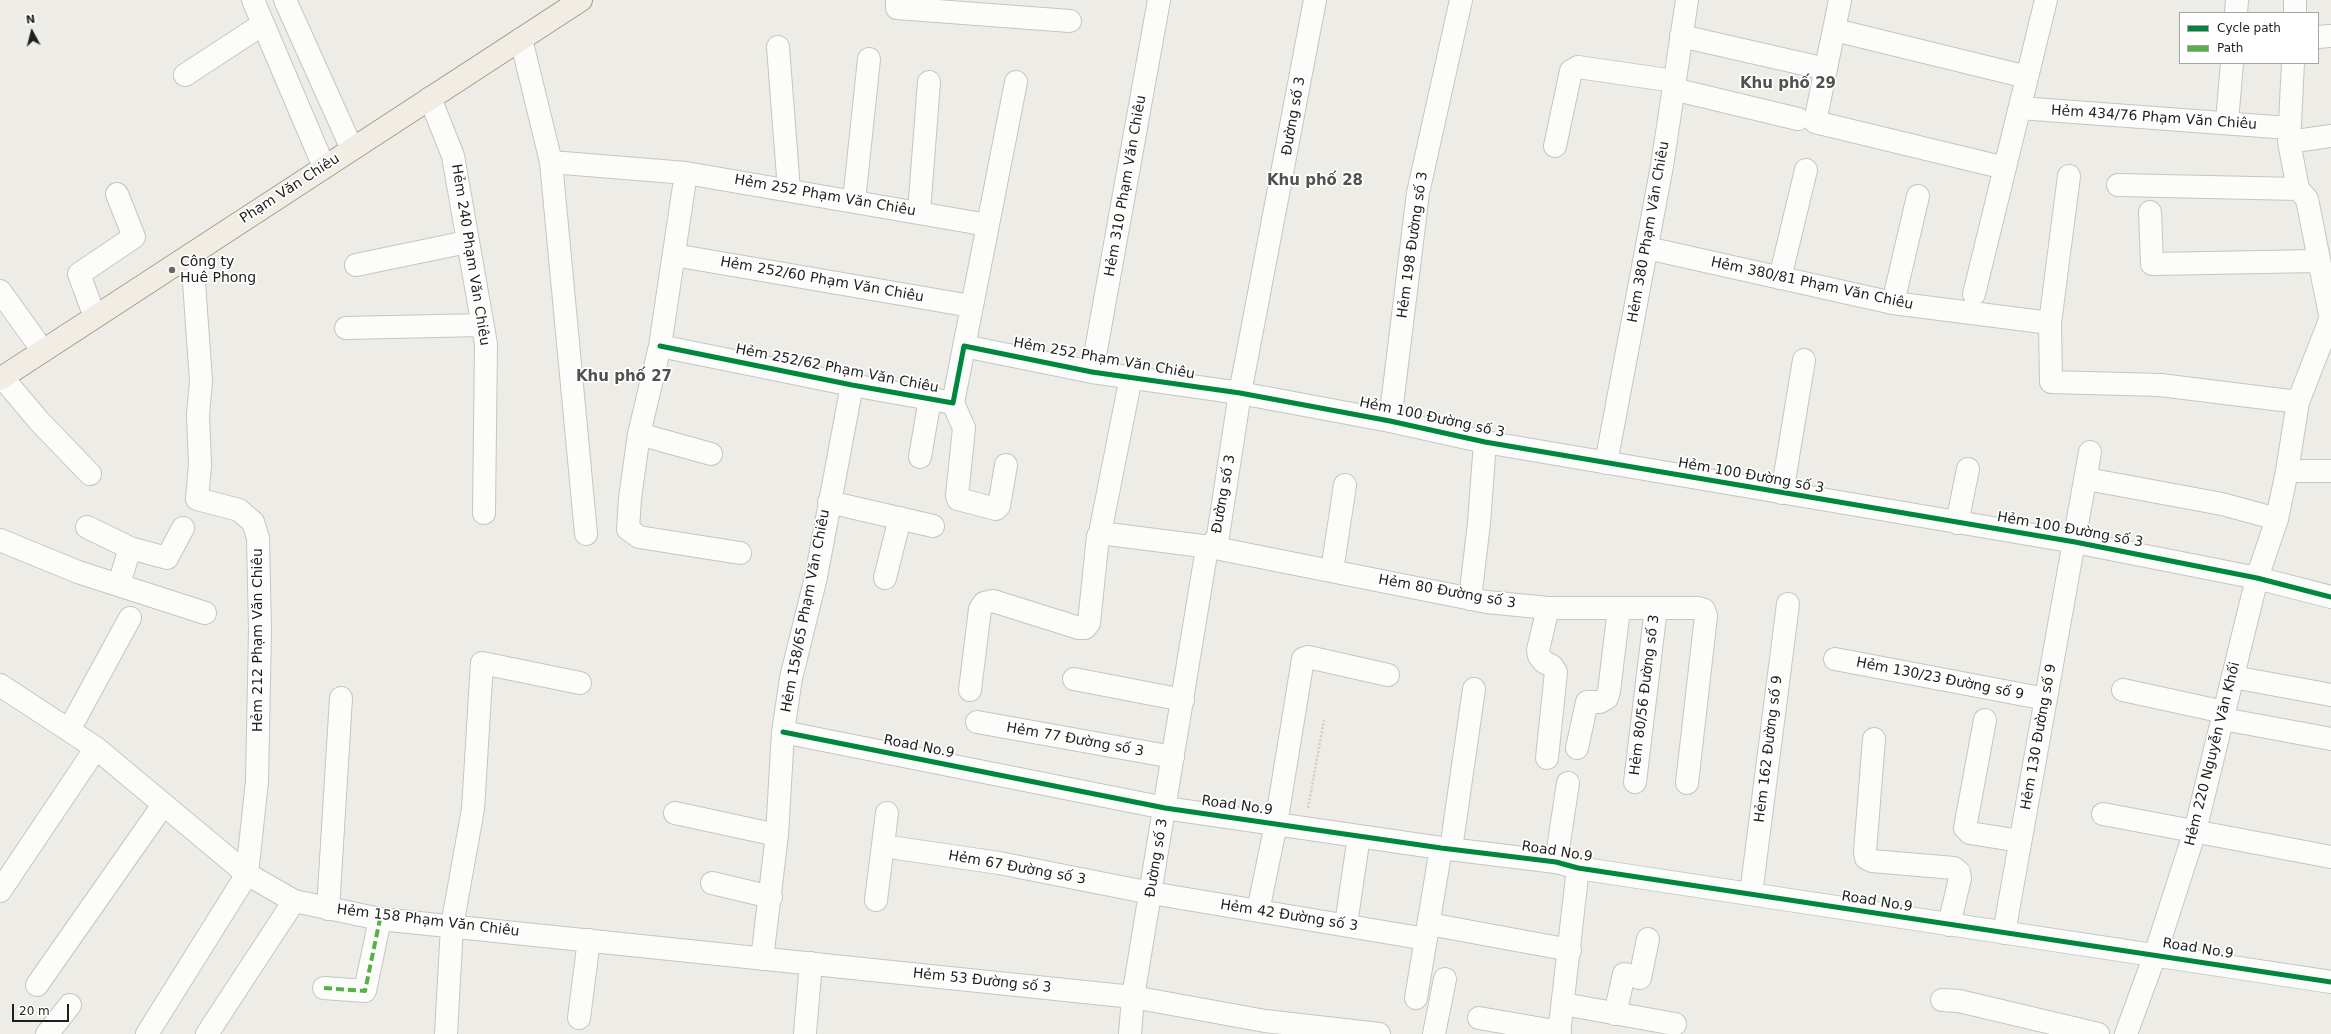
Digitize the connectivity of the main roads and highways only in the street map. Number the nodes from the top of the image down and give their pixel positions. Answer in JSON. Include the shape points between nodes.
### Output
{"nodes":[{"id":1,"x":581,"y":0,"type":"edge"},
{"id":2,"x":1,"y":378,"type":"edge"}],
"edges":[{"from":1,"to":2,"type":"main road","name":"Phạm Văn Chiêu"}]}
